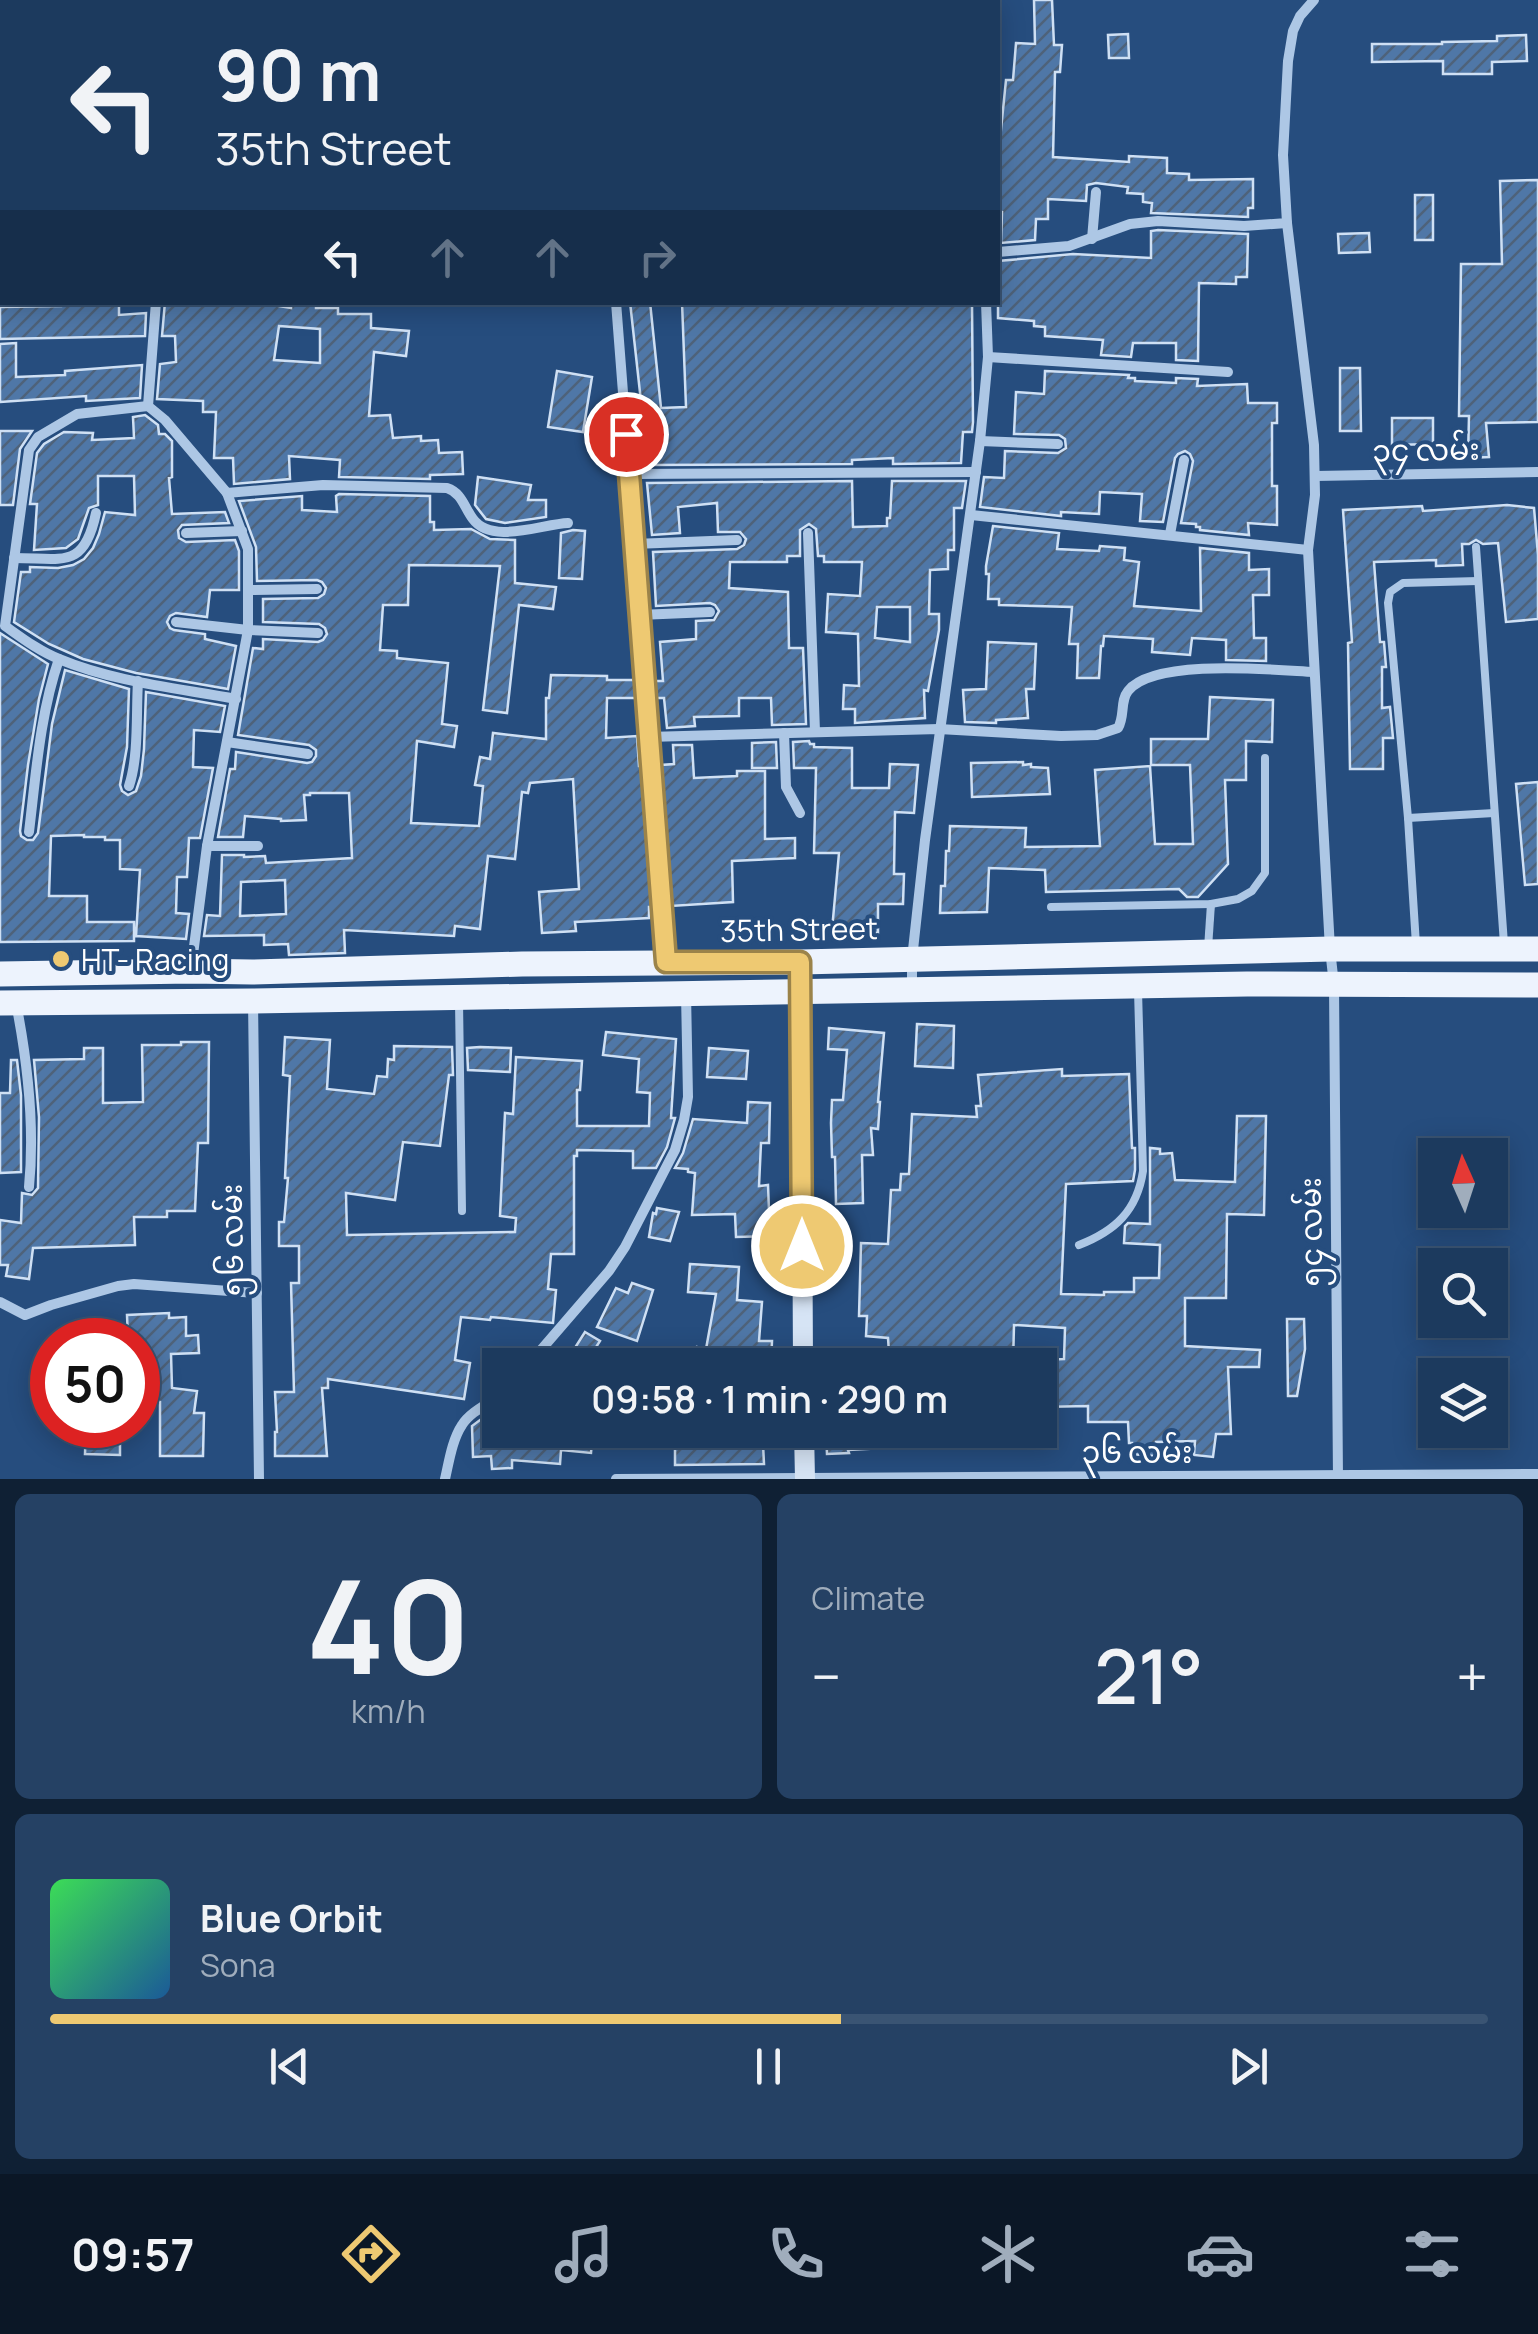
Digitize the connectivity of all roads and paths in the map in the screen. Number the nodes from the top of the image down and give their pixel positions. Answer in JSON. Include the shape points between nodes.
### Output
{"nodes":[{"id":1,"x":1314,"y":0,"type":"edge"},
{"id":2,"x":1096,"y":192,"type":"dead end"},
{"id":3,"x":1287,"y":223,"type":"junction"},
{"id":4,"x":1092,"y":238,"type":"junction"},
{"id":5,"x":1000,"y":252,"type":"edge"},
{"id":6,"x":156,"y":305,"type":"edge"},
{"id":7,"x":616,"y":305,"type":"edge"},
{"id":8,"x":986,"y":305,"type":"edge"},
{"id":9,"x":988,"y":357,"type":"junction"},
{"id":10,"x":1228,"y":372,"type":"dead end"},
{"id":11,"x":148,"y":406,"type":"junction"},
{"id":12,"x":980,"y":441,"type":"junction"},
{"id":13,"x":1058,"y":444,"type":"dead end"},
{"id":14,"x":1184,"y":460,"type":"dead end"},
{"id":15,"x":976,"y":472,"type":"junction"},
{"id":16,"x":1538,"y":472,"type":"edge"},
{"id":17,"x":629,"y":474,"type":"junction"},
{"id":18,"x":1315,"y":476,"type":"junction"},
{"id":19,"x":226,"y":492,"type":"junction"},
{"id":20,"x":96,"y":512,"type":"dead end"},
{"id":21,"x":972,"y":515,"type":"junction"},
{"id":22,"x":568,"y":523,"type":"dead end"},
{"id":23,"x":242,"y":531,"type":"junction"},
{"id":24,"x":186,"y":533,"type":"dead end"},
{"id":25,"x":808,"y":533,"type":"dead end"},
{"id":26,"x":1170,"y":534,"type":"junction"},
{"id":27,"x":737,"y":540,"type":"dead end"},
{"id":28,"x":634,"y":544,"type":"junction"},
{"id":29,"x":1476,"y":547,"type":"dead end"},
{"id":30,"x":1308,"y":550,"type":"junction"},
{"id":31,"x":14,"y":558,"type":"junction"},
{"id":32,"x":1478,"y":581,"type":"junction"},
{"id":33,"x":317,"y":589,"type":"dead end"},
{"id":34,"x":250,"y":590,"type":"junction"},
{"id":35,"x":710,"y":612,"type":"dead end"},
{"id":36,"x":639,"y":614,"type":"junction"},
{"id":37,"x":176,"y":622,"type":"dead end"},
{"id":38,"x":2,"y":626,"type":"edge"},
{"id":39,"x":248,"y":630,"type":"junction"},
{"id":40,"x":318,"y":632,"type":"dead end"},
{"id":41,"x":59,"y":659,"type":"junction"},
{"id":42,"x":1314,"y":672,"type":"junction"},
{"id":43,"x":138,"y":681,"type":"junction"},
{"id":44,"x":236,"y":699,"type":"junction"},
{"id":45,"x":939,"y":729,"type":"junction"},
{"id":46,"x":815,"y":732,"type":"junction"},
{"id":47,"x":784,"y":733,"type":"junction"},
{"id":48,"x":648,"y":738,"type":"junction"},
{"id":49,"x":228,"y":742,"type":"junction"},
{"id":50,"x":308,"y":754,"type":"dead end"},
{"id":51,"x":1265,"y":758,"type":"dead end"},
{"id":52,"x":129,"y":786,"type":"dead end"},
{"id":53,"x":800,"y":813,"type":"dead end"},
{"id":54,"x":1494,"y":813,"type":"junction"},
{"id":55,"x":1408,"y":818,"type":"junction"},
{"id":56,"x":29,"y":832,"type":"dead end"},
{"id":57,"x":208,"y":846,"type":"junction"},
{"id":58,"x":258,"y":846,"type":"dead end"},
{"id":59,"x":1210,"y":904,"type":"junction"},
{"id":60,"x":1051,"y":907,"type":"dead end"},
{"id":61,"x":1504,"y":948,"type":"junction"},
{"id":62,"x":1330,"y":949,"type":"junction"},
{"id":63,"x":1416,"y":949,"type":"junction"},
{"id":64,"x":1538,"y":949,"type":"edge"},
{"id":65,"x":1208,"y":952,"type":"junction"},
{"id":66,"x":912,"y":959,"type":"junction"},
{"id":67,"x":666,"y":962,"type":"junction"},
{"id":68,"x":800,"y":962,"type":"junction"},
{"id":69,"x":191,"y":971,"type":"junction"},
{"id":70,"x":252,"y":972,"type":"junction"},
{"id":71,"x":0,"y":974,"type":"edge"},
{"id":72,"x":1138,"y":985,"type":"junction"},
{"id":73,"x":1334,"y":985,"type":"junction"},
{"id":74,"x":1538,"y":985,"type":"edge"},
{"id":75,"x":912,"y":988,"type":"junction"},
{"id":76,"x":801,"y":990,"type":"junction"},
{"id":77,"x":686,"y":992,"type":"junction"},
{"id":78,"x":459,"y":996,"type":"junction"},
{"id":79,"x":253,"y":1000,"type":"junction"},
{"id":80,"x":8,"y":1002,"type":"edge"},
{"id":81,"x":28,"y":1186,"type":"dead end"},
{"id":82,"x":462,"y":1211,"type":"dead end"},
{"id":83,"x":1079,"y":1244,"type":"dead end"},
{"id":84,"x":257,"y":1294,"type":"junction"},
{"id":85,"x":0,"y":1302,"type":"edge"},
{"id":86,"x":543,"y":1348,"type":"edge"},
{"id":87,"x":802,"y":1348,"type":"edge"},
{"id":88,"x":482,"y":1407,"type":"edge"},
{"id":89,"x":804,"y":1448,"type":"edge"},
{"id":90,"x":1538,"y":1474,"type":"edge"},
{"id":91,"x":1338,"y":1477,"type":"edge"},
{"id":92,"x":805,"y":1478,"type":"edge"},
{"id":93,"x":259,"y":1479,"type":"edge"},
{"id":94,"x":445,"y":1479,"type":"edge"},
{"id":95,"x":616,"y":1479,"type":"edge"}],
"edges":[{"from":1,"to":3,"type":"street","name":"၅၄ လမ်း","via":[[1300,16],[1288,61],[1282,156]]},
{"from":2,"to":4,"type":"street"},
{"from":3,"to":4,"type":"street","via":[[1158,220]]},
{"from":3,"to":18,"type":"street","name":"၅၄ လမ်း"},
{"from":4,"to":5,"type":"street"},
{"from":6,"to":11,"type":"street"},
{"from":7,"to":17,"type":"street"},
{"from":8,"to":9,"type":"street"},
{"from":9,"to":10,"type":"street"},
{"from":9,"to":12,"type":"street"},
{"from":11,"to":19,"type":"street"},
{"from":11,"to":31,"type":"street","via":[[76,414],[32,442]]},
{"from":12,"to":13,"type":"street"},
{"from":12,"to":15,"type":"street"},
{"from":14,"to":26,"type":"street"},
{"from":15,"to":17,"type":"street"},
{"from":15,"to":21,"type":"street"},
{"from":16,"to":18,"type":"street","name":"၃၄ လမ်း"},
{"from":17,"to":28,"type":"street"},
{"from":18,"to":30,"type":"street","name":"၅၄ လမ်း"},
{"from":19,"to":22,"type":"street","via":[[448,488],[482,526],[514,532]]},
{"from":19,"to":23,"type":"street"},
{"from":20,"to":31,"type":"street","via":[[75,556]]},
{"from":21,"to":26,"type":"street"},
{"from":21,"to":45,"type":"street"},
{"from":23,"to":24,"type":"street"},
{"from":23,"to":34,"type":"street"},
{"from":25,"to":46,"type":"street"},
{"from":26,"to":30,"type":"street"},
{"from":27,"to":28,"type":"street"},
{"from":28,"to":36,"type":"street"},
{"from":29,"to":32,"type":"lane"},
{"from":30,"to":42,"type":"street","name":"၅၄ လမ်း"},
{"from":31,"to":38,"type":"street"},
{"from":32,"to":54,"type":"lane"},
{"from":32,"to":55,"type":"lane","via":[[1403,583],[1390,592]]},
{"from":33,"to":34,"type":"street"},
{"from":34,"to":39,"type":"street"},
{"from":35,"to":36,"type":"street"},
{"from":36,"to":48,"type":"street"},
{"from":37,"to":39,"type":"street"},
{"from":38,"to":41,"type":"street"},
{"from":39,"to":40,"type":"street"},
{"from":39,"to":44,"type":"street"},
{"from":41,"to":43,"type":"street"},
{"from":41,"to":56,"type":"street"},
{"from":42,"to":45,"type":"street","via":[[1152,675],[1125,695],[1118,728],[1097,734]]},
{"from":42,"to":62,"type":"street","name":"၅၄ လမ်း"},
{"from":43,"to":44,"type":"street"},
{"from":43,"to":52,"type":"street"},
{"from":44,"to":49,"type":"street"},
{"from":45,"to":46,"type":"street"},
{"from":45,"to":66,"type":"street"},
{"from":46,"to":47,"type":"street"},
{"from":47,"to":48,"type":"street"},
{"from":47,"to":53,"type":"street","via":[[786,786]]},
{"from":48,"to":67,"type":"street"},
{"from":49,"to":50,"type":"street"},
{"from":49,"to":57,"type":"street"},
{"from":51,"to":59,"type":"lane","via":[[1265,874],[1238,899]]},
{"from":54,"to":55,"type":"lane"},
{"from":54,"to":61,"type":"lane"},
{"from":55,"to":63,"type":"lane"},
{"from":57,"to":58,"type":"street"},
{"from":57,"to":69,"type":"street"},
{"from":59,"to":60,"type":"lane"},
{"from":59,"to":65,"type":"lane"},
{"from":61,"to":63,"type":"main road","name":"35th Street"},
{"from":61,"to":64,"type":"main road","name":"35th Street"},
{"from":62,"to":63,"type":"main road","name":"35th Street"},
{"from":62,"to":65,"type":"main road","name":"35th Street"},
{"from":62,"to":73,"type":"street","name":"၅၄ လမ်း"},
{"from":65,"to":66,"type":"main road","name":"35th Street"},
{"from":66,"to":68,"type":"main road","name":"35th Street"},
{"from":66,"to":75,"type":"street"},
{"from":67,"to":68,"type":"main road","name":"35th Street"},
{"from":67,"to":70,"type":"main road","name":"35th Street"},
{"from":68,"to":76,"type":"main road"},
{"from":69,"to":70,"type":"main road","name":"35th Street"},
{"from":69,"to":71,"type":"main road","name":"35th Street"},
{"from":70,"to":79,"type":"street","name":"၅၆ လမ်း"},
{"from":72,"to":73,"type":"main road","name":"35th Street"},
{"from":72,"to":75,"type":"main road","name":"35th Street"},
{"from":72,"to":83,"type":"lane","via":[[1140,1188],[1122,1220]]},
{"from":73,"to":74,"type":"main road","name":"35th Street"},
{"from":73,"to":91,"type":"street","name":"၅၄ လမ်း"},
{"from":75,"to":76,"type":"main road","name":"35th Street"},
{"from":76,"to":77,"type":"main road","name":"35th Street"},
{"from":76,"to":87,"type":"main road"},
{"from":77,"to":78,"type":"main road","name":"35th Street"},
{"from":77,"to":86,"type":"street","via":[[688,1097],[676,1150],[609,1271]]},
{"from":78,"to":79,"type":"main road","name":"35th Street"},
{"from":78,"to":82,"type":"lane"},
{"from":79,"to":80,"type":"main road","name":"35th Street"},
{"from":79,"to":84,"type":"street","name":"၅၆ လမ်း"},
{"from":80,"to":81,"type":"street","via":[[28,1062]]},
{"from":84,"to":85,"type":"street","via":[[134,1284],[26,1315]]},
{"from":84,"to":93,"type":"street","name":"၅၆ လမ်း"},
{"from":88,"to":94,"type":"street","via":[[462,1424]]},
{"from":89,"to":92,"type":"main road"},
{"from":90,"to":91,"type":"street","name":"၃၆ လမ်း"},
{"from":91,"to":92,"type":"street","name":"၃၆ လမ်း"},
{"from":92,"to":95,"type":"street","name":"၃၆ လမ်း"}]}
